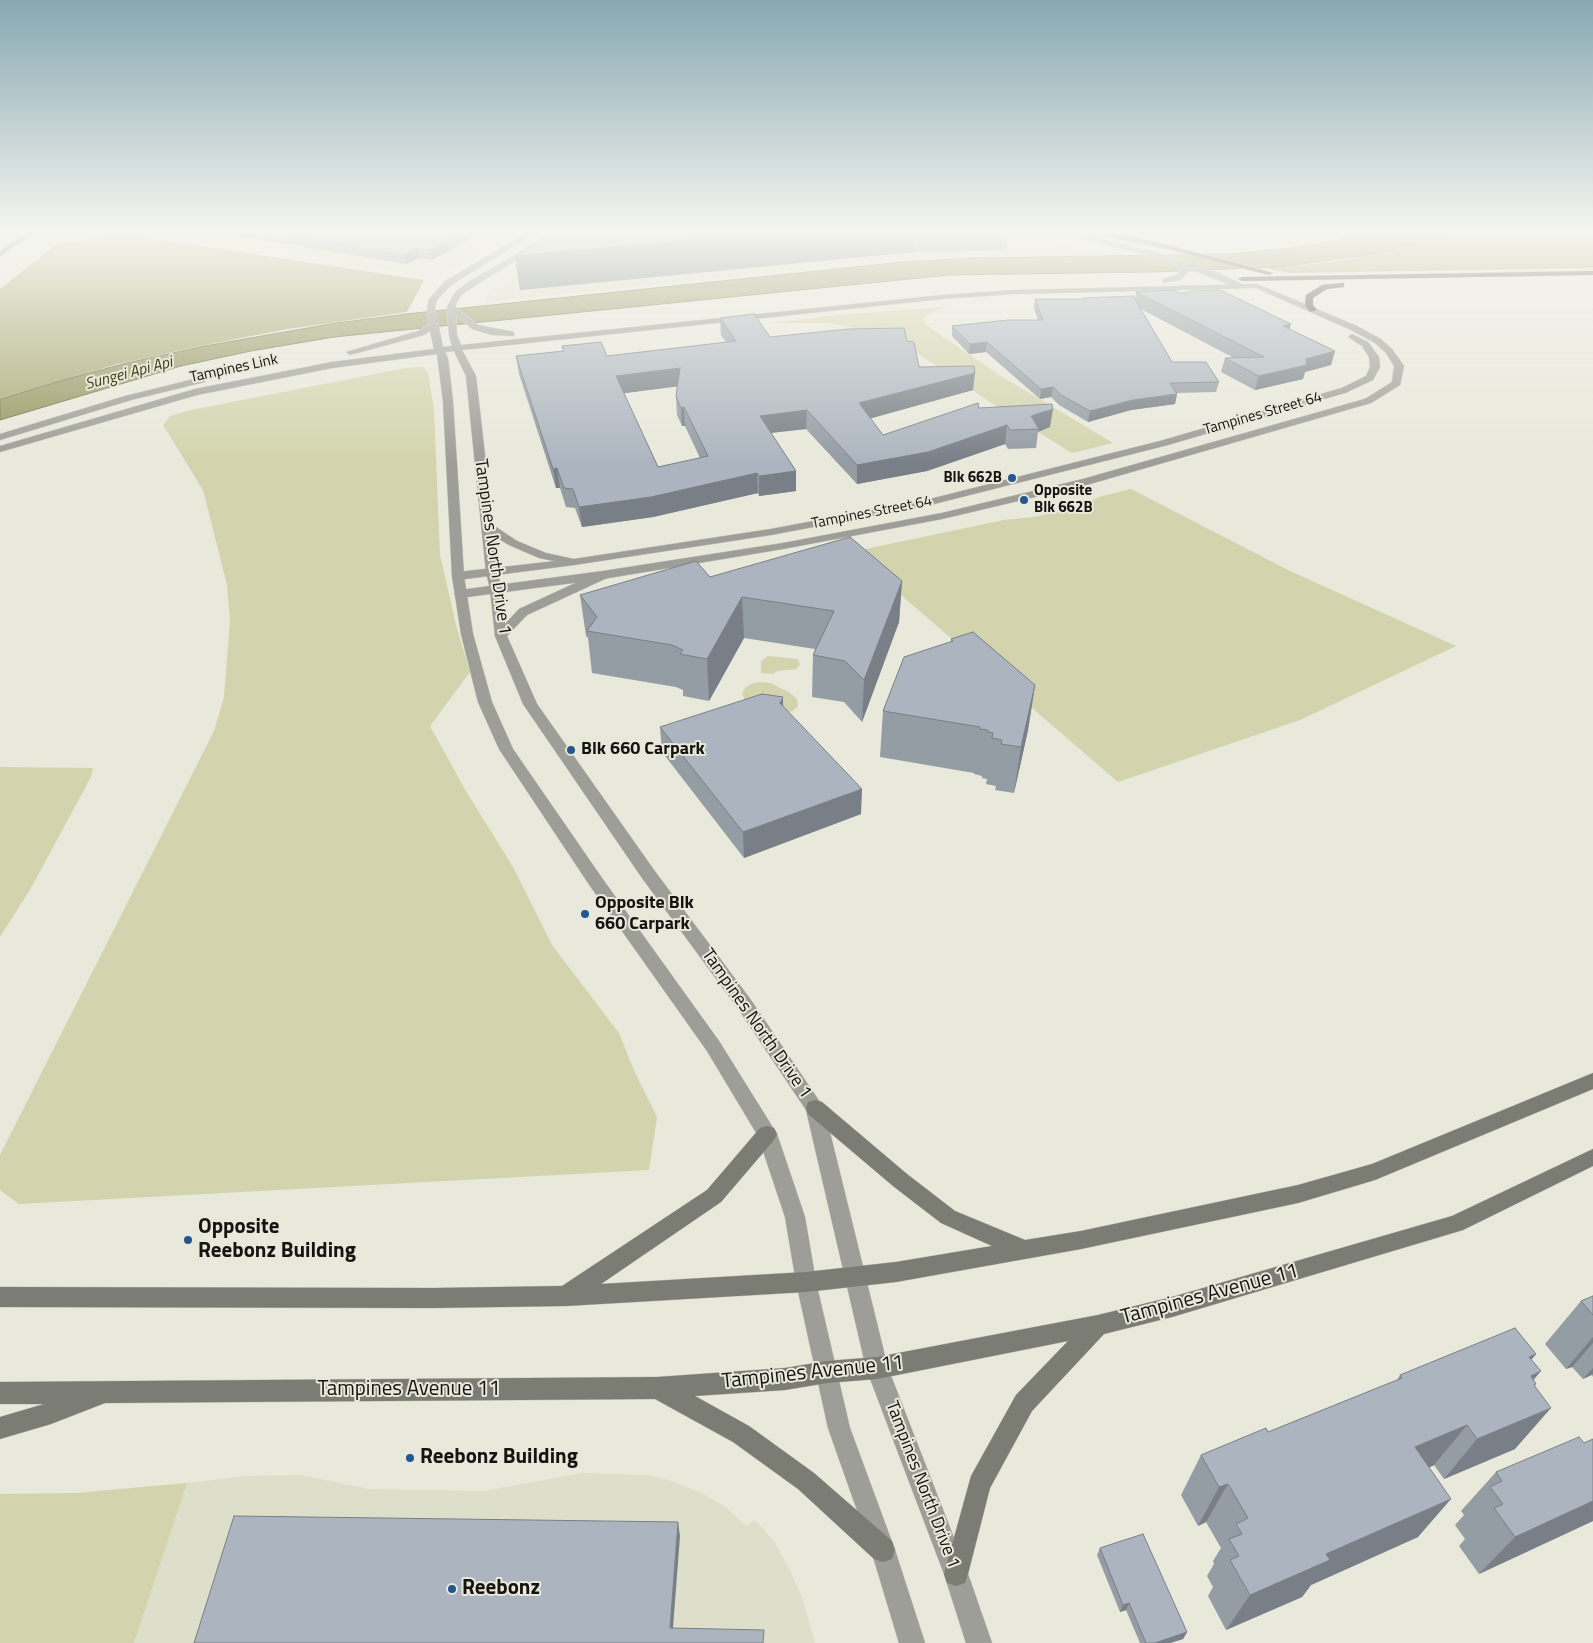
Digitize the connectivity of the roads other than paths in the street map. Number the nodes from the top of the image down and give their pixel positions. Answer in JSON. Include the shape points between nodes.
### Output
{"nodes":[{"id":1,"x":431,"y":310,"type":"edge"},
{"id":2,"x":451,"y":310,"type":"edge"},
{"id":3,"x":454,"y":310,"type":"edge"},
{"id":4,"x":811,"y":310,"type":"edge"},
{"id":5,"x":1296,"y":310,"type":"edge"},
{"id":6,"x":1313,"y":310,"type":"edge"},
{"id":7,"x":634,"y":319,"type":"dead end"},
{"id":8,"x":434,"y":325,"type":"junction"},
{"id":9,"x":511,"y":334,"type":"junction"},
{"id":10,"x":456,"y":344,"type":"junction"},
{"id":11,"x":438,"y":346,"type":"junction"},
{"id":12,"x":213,"y":378,"type":"dead end"},
{"id":13,"x":0,"y":437,"type":"edge"},
{"id":14,"x":0,"y":449,"type":"edge"},
{"id":15,"x":488,"y":527,"type":"junction"},
{"id":16,"x":574,"y":562,"type":"junction"},
{"id":17,"x":492,"y":572,"type":"junction"},
{"id":18,"x":603,"y":575,"type":"junction"},
{"id":19,"x":458,"y":576,"type":"junction"},
{"id":20,"x":496,"y":589,"type":"junction"},
{"id":21,"x":460,"y":594,"type":"junction"},
{"id":22,"x":501,"y":636,"type":"junction"},
{"id":23,"x":1593,"y":1081,"type":"edge"},
{"id":24,"x":815,"y":1108,"type":"junction"},
{"id":25,"x":767,"y":1134,"type":"junction"},
{"id":26,"x":1593,"y":1157,"type":"edge"},
{"id":27,"x":1022,"y":1249,"type":"junction"},
{"id":28,"x":854,"y":1276,"type":"junction"},
{"id":29,"x":806,"y":1282,"type":"junction"},
{"id":30,"x":566,"y":1296,"type":"junction"},
{"id":31,"x":0,"y":1297,"type":"edge"},
{"id":32,"x":1098,"y":1325,"type":"junction"},
{"id":33,"x":877,"y":1368,"type":"junction"},
{"id":34,"x":827,"y":1372,"type":"junction"},
{"id":35,"x":657,"y":1388,"type":"junction"},
{"id":36,"x":0,"y":1392,"type":"edge"},
{"id":37,"x":105,"y":1393,"type":"junction"},
{"id":38,"x":0,"y":1428,"type":"edge"},
{"id":39,"x":883,"y":1550,"type":"junction"},
{"id":40,"x":956,"y":1574,"type":"junction"},
{"id":41,"x":912,"y":1643,"type":"edge"},
{"id":42,"x":979,"y":1643,"type":"edge"}],
"edges":[{"from":1,"to":8,"type":"street","name":"Tampines North Drive 1"},
{"from":2,"to":10,"type":"street","name":"Tampines North Drive 1"},
{"from":3,"to":9,"type":"street","via":[[475,327]]},
{"from":4,"to":10,"type":"street","name":"Tampines Link"},
{"from":5,"to":16,"type":"street","name":"Tampines Street 64","via":[[1365,344],[1374,357],[1375,367],[1370,378],[1345,390],[1164,443],[930,502],[771,532]]},
{"from":6,"to":18,"type":"street","name":"Tampines Street 64","via":[[1354,328],[1390,350],[1400,366],[1397,383],[1368,401],[1086,482],[961,511],[783,546]]},
{"from":7,"to":9,"type":"street","name":"Tampines Link"},
{"from":8,"to":11,"type":"street","name":"Tampines North Drive 1"},
{"from":8,"to":11,"type":"street","name":"Tampines Link","via":[[421,333],[346,352]]},
{"from":9,"to":10,"type":"street","name":"Tampines Link"},
{"from":10,"to":11,"type":"street","name":"Tampines Link"},
{"from":10,"to":15,"type":"street","name":"Tampines North Drive 1","via":[[471,376]]},
{"from":11,"to":14,"type":"street","name":"Tampines Link","via":[[196,392]]},
{"from":11,"to":19,"type":"street","name":"Tampines North Drive 1","via":[[443,358],[448,401]]},
{"from":12,"to":13,"type":"street","name":"Tampines Link","via":[[128,398]]},
{"from":15,"to":16,"type":"street","via":[[542,556]]},
{"from":15,"to":17,"type":"street","name":"Tampines North Drive 1"},
{"from":16,"to":17,"type":"street","name":"Tampines Street 64"},
{"from":17,"to":19,"type":"street","name":"Tampines Street 64"},
{"from":17,"to":20,"type":"street","name":"Tampines North Drive 1"},
{"from":18,"to":20,"type":"street","name":"Tampines Street 64"},
{"from":18,"to":22,"type":"street","via":[[523,612]]},
{"from":19,"to":21,"type":"street","name":"Tampines North Drive 1"},
{"from":20,"to":21,"type":"street","name":"Tampines Street 64"},
{"from":20,"to":22,"type":"street","name":"Tampines North Drive 1"},
{"from":21,"to":25,"type":"street","name":"Tampines North Drive 1","via":[[466,634],[486,702],[506,749],[713,1046]]},
{"from":22,"to":24,"type":"street","name":"Tampines North Drive 1","via":[[530,704],[648,874],[746,1005]]},
{"from":23,"to":27,"type":"main road","via":[[1375,1172],[1298,1194],[1081,1240]]},
{"from":24,"to":27,"type":"main road","via":[[948,1218]]},
{"from":24,"to":28,"type":"street","name":"Tampines North Drive 1"},
{"from":25,"to":29,"type":"street","name":"Tampines North Drive 1","via":[[794,1216]]},
{"from":25,"to":30,"type":"main road","via":[[714,1196]]},
{"from":26,"to":32,"type":"main road","name":"Tampines Avenue 11","via":[[1456,1224],[1172,1307]]},
{"from":27,"to":28,"type":"main road","via":[[896,1272]]},
{"from":28,"to":29,"type":"main road"},
{"from":28,"to":33,"type":"street","name":"Tampines North Drive 1"},
{"from":29,"to":30,"type":"main road"},
{"from":29,"to":34,"type":"street","name":"Tampines North Drive 1"},
{"from":30,"to":31,"type":"main road"},
{"from":32,"to":33,"type":"main road","name":"Tampines Avenue 11"},
{"from":32,"to":40,"type":"main road","via":[[1024,1403],[979,1484]]},
{"from":33,"to":34,"type":"main road","name":"Tampines Avenue 11"},
{"from":33,"to":40,"type":"street","name":"Tampines North Drive 1"},
{"from":34,"to":35,"type":"main road","name":"Tampines Avenue 11","via":[[785,1379]]},
{"from":34,"to":39,"type":"street","name":"Tampines North Drive 1","via":[[839,1428]]},
{"from":35,"to":37,"type":"main road","name":"Tampines Avenue 11"},
{"from":35,"to":39,"type":"main road","via":[[741,1434],[806,1480]]},
{"from":36,"to":37,"type":"main road","name":"Tampines Avenue 11"},
{"from":37,"to":38,"type":"main road"},
{"from":39,"to":41,"type":"street","name":"Tampines North Drive 1"},
{"from":40,"to":42,"type":"street","name":"Tampines North Drive 1"}]}
